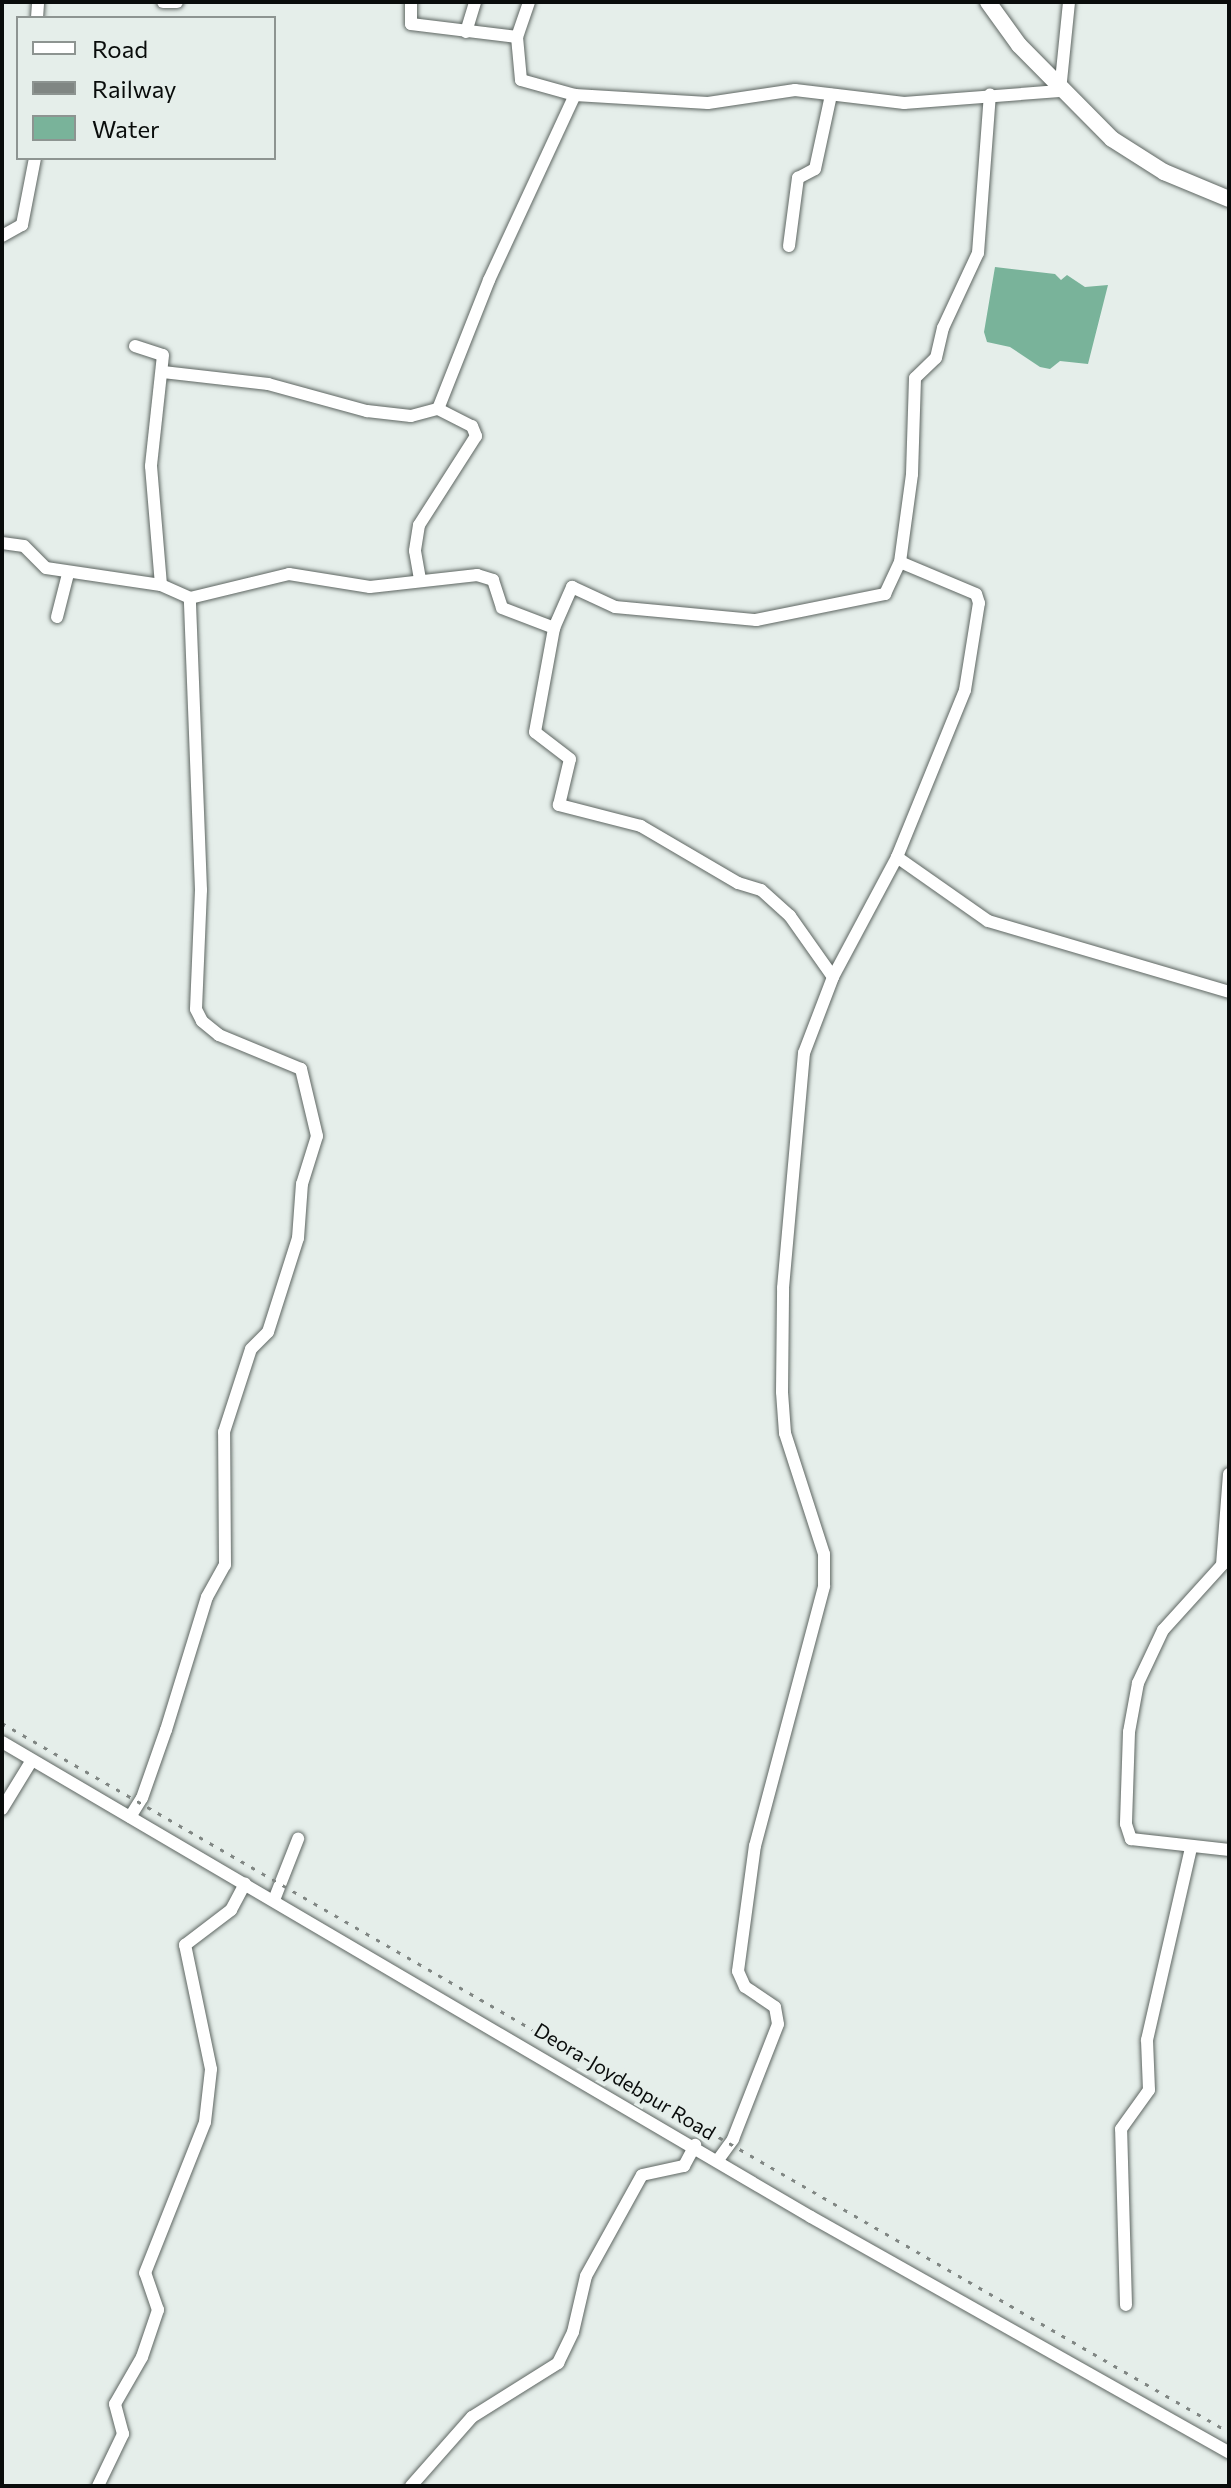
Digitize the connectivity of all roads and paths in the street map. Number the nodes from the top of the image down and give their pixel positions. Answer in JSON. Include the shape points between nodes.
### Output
{"nodes":[{"id":1,"x":163,"y":2,"type":"edge"},
{"id":2,"x":177,"y":2,"type":"edge"},
{"id":3,"x":411,"y":2,"type":"edge"},
{"id":4,"x":475,"y":2,"type":"edge"},
{"id":5,"x":529,"y":2,"type":"edge"},
{"id":6,"x":988,"y":2,"type":"edge"},
{"id":7,"x":1069,"y":2,"type":"edge"},
{"id":8,"x":466,"y":32,"type":"junction"},
{"id":9,"x":517,"y":37,"type":"junction"},
{"id":10,"x":1060,"y":91,"type":"junction"},
{"id":11,"x":990,"y":94,"type":"junction"},
{"id":12,"x":575,"y":95,"type":"junction"},
{"id":13,"x":831,"y":95,"type":"junction"},
{"id":14,"x":35,"y":160,"type":"edge"},
{"id":15,"x":1229,"y":199,"type":"edge"},
{"id":16,"x":2,"y":236,"type":"edge"},
{"id":17,"x":789,"y":246,"type":"dead end"},
{"id":18,"x":135,"y":346,"type":"dead end"},
{"id":19,"x":163,"y":372,"type":"junction"},
{"id":20,"x":438,"y":409,"type":"junction"},
{"id":21,"x":2,"y":543,"type":"edge"},
{"id":22,"x":900,"y":562,"type":"junction"},
{"id":23,"x":68,"y":574,"type":"junction"},
{"id":24,"x":420,"y":580,"type":"junction"},
{"id":25,"x":161,"y":585,"type":"junction"},
{"id":26,"x":190,"y":598,"type":"junction"},
{"id":27,"x":57,"y":617,"type":"dead end"},
{"id":28,"x":554,"y":628,"type":"junction"},
{"id":29,"x":897,"y":857,"type":"junction"},
{"id":30,"x":833,"y":977,"type":"junction"},
{"id":31,"x":1229,"y":992,"type":"edge"},
{"id":32,"x":1229,"y":1474,"type":"edge"},
{"id":33,"x":2,"y":1742,"type":"edge"},
{"id":34,"x":32,"y":1760,"type":"junction"},
{"id":35,"x":2,"y":1809,"type":"edge"},
{"id":36,"x":130,"y":1817,"type":"junction"},
{"id":37,"x":298,"y":1839,"type":"dead end"},
{"id":38,"x":1191,"y":1848,"type":"junction"},
{"id":39,"x":1229,"y":1850,"type":"edge"},
{"id":40,"x":245,"y":1884,"type":"junction"},
{"id":41,"x":274,"y":1900,"type":"junction"},
{"id":42,"x":695,"y":2145,"type":"junction"},
{"id":43,"x":718,"y":2160,"type":"junction"},
{"id":44,"x":1126,"y":2305,"type":"dead end"},
{"id":45,"x":1229,"y":2453,"type":"edge"},
{"id":46,"x":98,"y":2486,"type":"edge"},
{"id":47,"x":411,"y":2486,"type":"edge"}],
"edges":[{"from":1,"to":2,"type":"street"},
{"from":3,"to":8,"type":"street","via":[[411,24]]},
{"from":4,"to":8,"type":"street"},
{"from":5,"to":9,"type":"street"},
{"from":6,"to":10,"type":"main road"},
{"from":7,"to":10,"type":"street"},
{"from":8,"to":9,"type":"street"},
{"from":9,"to":12,"type":"street","via":[[521,80]]},
{"from":10,"to":11,"type":"street"},
{"from":10,"to":15,"type":"main road","via":[[1138,158]]},
{"from":11,"to":13,"type":"street","via":[[904,103]]},
{"from":11,"to":22,"type":"street","via":[[977,259],[943,328],[936,358],[915,378],[912,474]]},
{"from":12,"to":13,"type":"street","via":[[708,103],[795,90]]},
{"from":12,"to":20,"type":"street","via":[[489,280]]},
{"from":13,"to":17,"type":"street","via":[[815,169],[798,178]]},
{"from":14,"to":16,"type":"street","via":[[22,225]]},
{"from":18,"to":19,"type":"street","via":[[160,351]]},
{"from":19,"to":20,"type":"street","via":[[268,384],[367,411],[411,416]]},
{"from":19,"to":25,"type":"street","via":[[151,466]]},
{"from":20,"to":24,"type":"street","via":[[472,426],[476,436],[419,525],[415,551]]},
{"from":21,"to":23,"type":"street","via":[[24,546],[43,566]]},
{"from":22,"to":28,"type":"street","via":[[881,598],[756,620],[615,607],[577,586],[568,593]]},
{"from":22,"to":29,"type":"street","via":[[976,594],[979,603],[965,690]]},
{"from":23,"to":25,"type":"street"},
{"from":23,"to":27,"type":"street"},
{"from":24,"to":26,"type":"street","via":[[370,587],[289,574]]},
{"from":24,"to":28,"type":"street","via":[[485,576],[493,580],[501,606]]},
{"from":25,"to":26,"type":"street"},
{"from":26,"to":36,"type":"street","via":[[201,890],[196,1009],[219,1035],[301,1069],[317,1136],[302,1184],[298,1238],[268,1332],[251,1349],[224,1432],[225,1565],[207,1597],[166,1730]]},
{"from":28,"to":30,"type":"street","via":[[535,732],[570,759],[559,805],[641,826],[738,883],[761,890],[790,916]]},
{"from":29,"to":30,"type":"street"},
{"from":29,"to":31,"type":"street","via":[[988,921]]},
{"from":30,"to":43,"type":"street","via":[[804,1053],[783,1288],[785,1433],[824,1554],[824,1586],[755,1846],[738,1971],[745,1987],[775,2007],[778,2024],[733,2139]]},
{"from":32,"to":38,"type":"street","via":[[1222,1565],[1152,1647],[1138,1683],[1129,1732],[1126,1824],[1131,1839]]},
{"from":33,"to":34,"type":"street","name":"Deora-Joydebpur Road"},
{"from":34,"to":35,"type":"street"},
{"from":34,"to":36,"type":"street","name":"Deora-Joydebpur Road"},
{"from":36,"to":40,"type":"street","name":"Deora-Joydebpur Road"},
{"from":37,"to":41,"type":"street"},
{"from":38,"to":39,"type":"street"},
{"from":38,"to":44,"type":"street","via":[[1147,2040],[1149,2090],[1121,2129]]},
{"from":40,"to":41,"type":"street","name":"Deora-Joydebpur Road"},
{"from":40,"to":46,"type":"street","via":[[231,1910],[185,1945],[211,2069],[205,2122],[145,2273],[158,2310],[142,2357],[115,2404],[123,2434]]},
{"from":41,"to":42,"type":"street","name":"Deora-Joydebpur Road"},
{"from":42,"to":43,"type":"street","name":"Deora-Joydebpur Road"},
{"from":42,"to":47,"type":"street","via":[[684,2166],[642,2175],[586,2276],[573,2332],[558,2363],[472,2417]]},
{"from":43,"to":45,"type":"street","name":"Deora-Joydebpur Road"}]}
